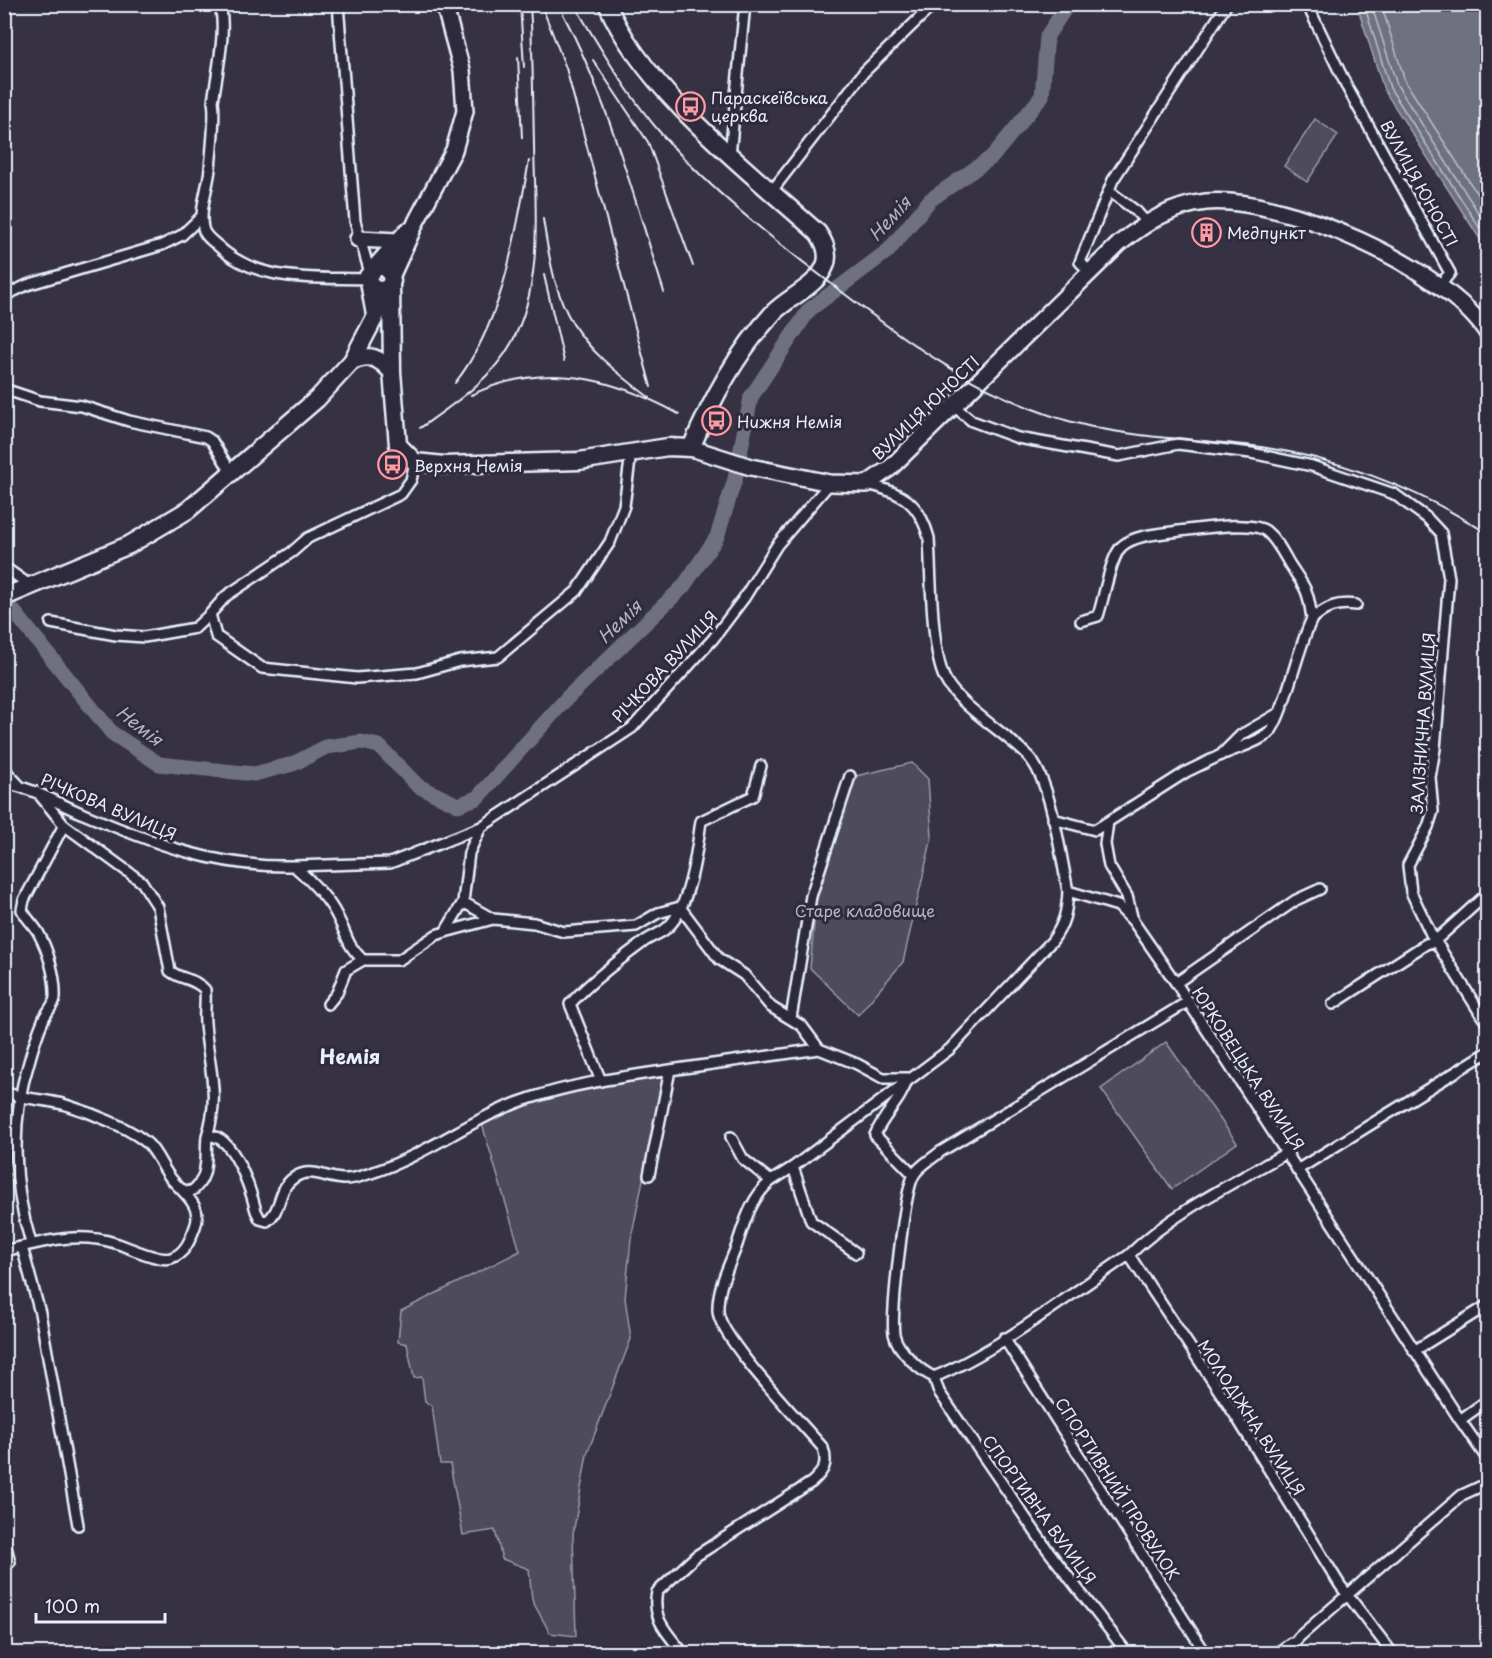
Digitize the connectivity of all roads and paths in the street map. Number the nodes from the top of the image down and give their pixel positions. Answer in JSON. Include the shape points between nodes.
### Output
{"nodes":[{"id":1,"x":219,"y":4,"type":"edge"},
{"id":2,"x":338,"y":4,"type":"edge"},
{"id":3,"x":444,"y":4,"type":"edge"},
{"id":4,"x":607,"y":4,"type":"edge"},
{"id":5,"x":746,"y":4,"type":"edge"},
{"id":6,"x":934,"y":4,"type":"edge"},
{"id":7,"x":1227,"y":4,"type":"edge"},
{"id":8,"x":1307,"y":4,"type":"edge"},
{"id":9,"x":730,"y":155,"type":"junction"},
{"id":10,"x":1109,"y":191,"type":"junction"},
{"id":11,"x":771,"y":192,"type":"junction"},
{"id":12,"x":202,"y":216,"type":"junction"},
{"id":13,"x":417,"y":220,"type":"junction"},
{"id":14,"x":1146,"y":222,"type":"junction"},
{"id":15,"x":358,"y":239,"type":"junction"},
{"id":16,"x":398,"y":241,"type":"junction"},
{"id":17,"x":1090,"y":272,"type":"junction"},
{"id":18,"x":378,"y":283,"type":"junction"},
{"id":19,"x":1440,"y":285,"type":"junction"},
{"id":20,"x":4,"y":296,"type":"edge"},
{"id":21,"x":1488,"y":334,"type":"edge"},
{"id":22,"x":352,"y":361,"type":"junction"},
{"id":23,"x":392,"y":372,"type":"junction"},
{"id":24,"x":4,"y":389,"type":"edge"},
{"id":25,"x":954,"y":406,"type":"junction"},
{"id":26,"x":691,"y":448,"type":"junction"},
{"id":27,"x":632,"y":453,"type":"junction"},
{"id":28,"x":415,"y":462,"type":"junction"},
{"id":29,"x":231,"y":472,"type":"junction"},
{"id":30,"x":830,"y":483,"type":"junction"},
{"id":31,"x":867,"y":484,"type":"junction"},
{"id":32,"x":4,"y":567,"type":"edge"},
{"id":33,"x":31,"y":586,"type":"junction"},
{"id":34,"x":4,"y":597,"type":"edge"},
{"id":35,"x":1356,"y":605,"type":"dead end"},
{"id":36,"x":210,"y":614,"type":"junction"},
{"id":37,"x":1312,"y":619,"type":"junction"},
{"id":38,"x":1081,"y":621,"type":"dead end"},
{"id":39,"x":51,"y":623,"type":"dead end"},
{"id":40,"x":761,"y":766,"type":"dead end"},
{"id":41,"x":4,"y":770,"type":"edge"},
{"id":42,"x":850,"y":776,"type":"dead end"},
{"id":43,"x":4,"y":783,"type":"edge"},
{"id":44,"x":20,"y":786,"type":"junction"},
{"id":45,"x":37,"y":792,"type":"junction"},
{"id":46,"x":1053,"y":819,"type":"junction"},
{"id":47,"x":1108,"y":822,"type":"junction"},
{"id":48,"x":64,"y":825,"type":"junction"},
{"id":49,"x":481,"y":827,"type":"junction"},
{"id":50,"x":294,"y":866,"type":"junction"},
{"id":51,"x":1320,"y":889,"type":"dead end"},
{"id":52,"x":1068,"y":891,"type":"junction"},
{"id":53,"x":1488,"y":893,"type":"edge"},
{"id":54,"x":463,"y":902,"type":"junction"},
{"id":55,"x":680,"y":907,"type":"junction"},
{"id":56,"x":493,"y":919,"type":"junction"},
{"id":57,"x":1133,"y":921,"type":"junction"},
{"id":58,"x":445,"y":932,"type":"junction"},
{"id":59,"x":1435,"y":941,"type":"junction"},
{"id":60,"x":363,"y":960,"type":"junction"},
{"id":61,"x":1176,"y":983,"type":"junction"},
{"id":62,"x":1189,"y":1001,"type":"junction"},
{"id":63,"x":328,"y":1004,"type":"dead end"},
{"id":64,"x":1333,"y":1004,"type":"dead end"},
{"id":65,"x":1485,"y":1012,"type":"edge"},
{"id":66,"x":791,"y":1018,"type":"junction"},
{"id":67,"x":1488,"y":1024,"type":"edge"},
{"id":68,"x":819,"y":1050,"type":"junction"},
{"id":69,"x":1488,"y":1052,"type":"edge"},
{"id":70,"x":670,"y":1070,"type":"junction"},
{"id":71,"x":908,"y":1078,"type":"junction"},
{"id":72,"x":601,"y":1081,"type":"junction"},
{"id":73,"x":4,"y":1092,"type":"edge"},
{"id":74,"x":20,"y":1098,"type":"junction"},
{"id":75,"x":207,"y":1136,"type":"junction"},
{"id":76,"x":731,"y":1137,"type":"dead end"},
{"id":77,"x":1286,"y":1153,"type":"junction"},
{"id":78,"x":793,"y":1167,"type":"junction"},
{"id":79,"x":1298,"y":1170,"type":"junction"},
{"id":80,"x":649,"y":1175,"type":"dead end"},
{"id":81,"x":914,"y":1175,"type":"junction"},
{"id":82,"x":771,"y":1181,"type":"junction"},
{"id":83,"x":181,"y":1189,"type":"junction"},
{"id":84,"x":26,"y":1245,"type":"junction"},
{"id":85,"x":4,"y":1251,"type":"edge"},
{"id":86,"x":856,"y":1253,"type":"dead end"},
{"id":87,"x":1129,"y":1255,"type":"junction"},
{"id":88,"x":1488,"y":1305,"type":"edge"},
{"id":89,"x":1004,"y":1338,"type":"junction"},
{"id":90,"x":1414,"y":1351,"type":"junction"},
{"id":91,"x":934,"y":1377,"type":"junction"},
{"id":92,"x":1488,"y":1400,"type":"edge"},
{"id":93,"x":1460,"y":1420,"type":"junction"},
{"id":94,"x":1488,"y":1460,"type":"edge"},
{"id":95,"x":1488,"y":1484,"type":"edge"},
{"id":96,"x":78,"y":1525,"type":"dead end"},
{"id":97,"x":4,"y":1539,"type":"edge"},
{"id":98,"x":10,"y":1562,"type":"dead end"},
{"id":99,"x":1350,"y":1596,"type":"junction"},
{"id":100,"x":1299,"y":1637,"type":"junction"},
{"id":101,"x":684,"y":1653,"type":"edge"},
{"id":102,"x":1128,"y":1653,"type":"edge"},
{"id":103,"x":1206,"y":1653,"type":"edge"},
{"id":104,"x":1276,"y":1653,"type":"edge"},
{"id":105,"x":1286,"y":1653,"type":"edge"},
{"id":106,"x":1394,"y":1653,"type":"edge"}],
"edges":[{"from":1,"to":12,"type":"street","via":[[222,12],[213,102],[216,112]]},
{"from":2,"to":15,"type":"street"},
{"from":3,"to":13,"type":"main road","via":[[462,70],[465,111],[454,150]]},
{"from":4,"to":9,"type":"highway","via":[[665,90]]},
{"from":5,"to":9,"type":"street"},
{"from":6,"to":11,"type":"street","via":[[864,72]]},
{"from":7,"to":10,"type":"street"},
{"from":8,"to":19,"type":"street","name":"ВУЛИЦЯ ЮНОСТІ","via":[[1348,89],[1450,273]]},
{"from":9,"to":11,"type":"highway"},
{"from":10,"to":14,"type":"street"},
{"from":10,"to":17,"type":"street","via":[[1080,262]]},
{"from":11,"to":26,"type":"highway","via":[[818,233],[827,248],[826,266],[817,278],[774,312],[750,341],[713,398]]},
{"from":12,"to":18,"type":"street","via":[[203,231],[228,256],[248,268],[276,275]]},
{"from":12,"to":20,"type":"street","via":[[182,235],[162,245]]},
{"from":13,"to":16,"type":"main road"},
{"from":13,"to":18,"type":"main road"},
{"from":14,"to":17,"type":"main road","name":"ВУЛИЦЯ ЮНОСТІ"},
{"from":14,"to":19,"type":"main road","name":"ВУЛИЦЯ ЮНОСТІ","via":[[1161,213],[1204,202],[1265,206],[1337,232]]},
{"from":15,"to":16,"type":"main road"},
{"from":15,"to":18,"type":"street"},
{"from":16,"to":18,"type":"main road"},
{"from":17,"to":25,"type":"main road","name":"ВУЛИЦЯ ЮНОСТІ"},
{"from":18,"to":22,"type":"highway","via":[[375,317]]},
{"from":18,"to":23,"type":"highway","via":[[392,320]]},
{"from":19,"to":21,"type":"main road","via":[[1462,302]]},
{"from":22,"to":23,"type":"highway","via":[[380,359]]},
{"from":22,"to":29,"type":"highway","via":[[316,399]]},
{"from":23,"to":28,"type":"highway","via":[[398,445]]},
{"from":24,"to":29,"type":"street","via":[[40,401],[82,406],[129,421],[206,437]]},
{"from":25,"to":31,"type":"main road","name":"ВУЛИЦЯ ЮНОСТІ","via":[[890,468]]},
{"from":25,"to":59,"type":"street","name":"ЗАЛІЗНИЧНА ВУЛИЦЯ","via":[[972,421],[1018,438],[1119,456],[1178,444],[1312,466],[1394,494],[1441,533],[1449,578],[1430,777],[1432,811],[1408,865],[1411,892]]},
{"from":26,"to":27,"type":"highway"},
{"from":26,"to":30,"type":"main road","name":"ВУЛИЦЯ ЮНОСТІ","via":[[750,467]]},
{"from":27,"to":28,"type":"highway","via":[[533,464]]},
{"from":27,"to":36,"type":"street","via":[[624,506],[610,542],[577,591],[498,657],[460,661],[417,673],[357,678],[262,668],[216,636]]},
{"from":28,"to":36,"type":"street","via":[[411,480],[401,494],[308,538],[226,596]]},
{"from":29,"to":33,"type":"highway","via":[[188,510],[150,534]]},
{"from":30,"to":31,"type":"main road","name":"ВУЛИЦЯ ЮНОСТІ"},
{"from":30,"to":49,"type":"street","name":"РІЧКОВА ВУЛИЦЯ","via":[[777,544],[713,639],[632,728]]},
{"from":31,"to":46,"type":"street","via":[[889,489],[914,504],[924,521],[929,538],[937,650],[944,677],[962,699],[1030,758],[1040,774]]},
{"from":32,"to":33,"type":"street"},
{"from":33,"to":34,"type":"highway"},
{"from":35,"to":37,"type":"street","via":[[1340,603],[1325,608]]},
{"from":36,"to":39,"type":"street","via":[[195,628],[144,636]]},
{"from":37,"to":38,"type":"street","via":[[1309,592],[1277,543],[1264,530],[1247,526],[1145,536],[1128,542],[1115,557],[1098,616]]},
{"from":37,"to":47,"type":"street","via":[[1270,732],[1186,772]]},
{"from":40,"to":55,"type":"street","via":[[753,796],[701,821],[695,861]]},
{"from":41,"to":44,"type":"street","name":"РІЧКОВА ВУЛИЦЯ"},
{"from":42,"to":66,"type":"street","via":[[811,896]]},
{"from":43,"to":44,"type":"street","name":"РІЧКОВА ВУЛИЦЯ"},
{"from":44,"to":45,"type":"street","name":"РІЧКОВА ВУЛИЦЯ"},
{"from":45,"to":48,"type":"street"},
{"from":45,"to":50,"type":"street","name":"РІЧКОВА ВУЛИЦЯ","via":[[169,849],[256,867]]},
{"from":46,"to":47,"type":"street","via":[[1095,830]]},
{"from":46,"to":52,"type":"street"},
{"from":47,"to":57,"type":"street","name":"ЮРКОВЕЦЬКА ВУЛИЦЯ","via":[[1109,866],[1126,896]]},
{"from":48,"to":74,"type":"street","via":[[22,910],[43,946],[53,974],[55,1001],[35,1045]]},
{"from":48,"to":75,"type":"street","via":[[142,882],[158,907],[170,971],[200,983],[205,990],[204,1022],[215,1097],[215,1112]]},
{"from":49,"to":50,"type":"street","name":"РІЧКОВА ВУЛИЦЯ","via":[[390,863]]},
{"from":49,"to":54,"type":"street","via":[[469,853]]},
{"from":50,"to":60,"type":"street","via":[[337,915],[349,946]]},
{"from":51,"to":61,"type":"street","name":"ЮРКОВЕЦЬКА ВУЛИЦЯ","via":[[1296,900]]},
{"from":52,"to":57,"type":"street","name":"ЮРКОВЕЦЬКА ВУЛИЦЯ","via":[[1118,906]]},
{"from":52,"to":71,"type":"street","via":[[1067,912],[1052,942],[950,1049]]},
{"from":53,"to":59,"type":"street"},
{"from":54,"to":56,"type":"street"},
{"from":54,"to":58,"type":"street"},
{"from":55,"to":56,"type":"street","via":[[658,913],[636,926],[564,932],[534,923]]},
{"from":55,"to":66,"type":"street","via":[[718,959],[744,975],[771,1007]]},
{"from":55,"to":72,"type":"street","via":[[669,926],[587,985],[570,1004]]},
{"from":56,"to":58,"type":"street"},
{"from":57,"to":61,"type":"street","name":"ЮРКОВЕЦЬКА ВУЛИЦЯ"},
{"from":58,"to":60,"type":"street","via":[[399,960]]},
{"from":59,"to":64,"type":"street"},
{"from":59,"to":65,"type":"street","name":"ЗАЛІЗНИЧНА ВУЛИЦЯ"},
{"from":60,"to":63,"type":"street","via":[[346,970],[338,993]]},
{"from":61,"to":62,"type":"street","name":"ЮРКОВЕЦЬКА ВУЛИЦЯ"},
{"from":62,"to":77,"type":"street","name":"ЮРКОВЕЦЬКА ВУЛИЦЯ"},
{"from":62,"to":81,"type":"street","via":[[940,1152]]},
{"from":65,"to":67,"type":"street","name":"ЗАЛІЗНИЧНА ВУЛИЦЯ"},
{"from":66,"to":68,"type":"street","via":[[802,1026]]},
{"from":68,"to":70,"type":"street"},
{"from":68,"to":71,"type":"street","via":[[883,1078]]},
{"from":69,"to":79,"type":"street","name":"ЮРКОВЕЦЬКА ВУЛИЦЯ"},
{"from":70,"to":72,"type":"street"},
{"from":70,"to":80,"type":"street"},
{"from":71,"to":78,"type":"street"},
{"from":71,"to":81,"type":"street","via":[[902,1097],[875,1135]]},
{"from":72,"to":75,"type":"street","via":[[530,1098],[375,1172],[346,1179],[308,1171],[282,1188],[274,1215],[267,1221],[260,1219],[232,1153],[222,1139]]},
{"from":73,"to":74,"type":"street"},
{"from":74,"to":83,"type":"street","via":[[65,1105],[129,1132],[148,1145]]},
{"from":74,"to":84,"type":"street","via":[[15,1160]]},
{"from":75,"to":83,"type":"street","via":[[205,1173],[199,1187],[190,1192]]},
{"from":76,"to":82,"type":"street","via":[[743,1159]]},
{"from":77,"to":79,"type":"street","name":"ЮРКОВЕЦЬКА ВУЛИЦЯ"},
{"from":77,"to":87,"type":"street","via":[[1170,1221]]},
{"from":78,"to":82,"type":"street"},
{"from":78,"to":86,"type":"street","via":[[811,1221]]},
{"from":79,"to":90,"type":"street","name":"ЮРКОВЕЦЬКА ВУЛИЦЯ"},
{"from":81,"to":91,"type":"street","name":"СПОРТИВНА ВУЛИЦЯ","via":[[906,1213],[894,1335],[906,1354]]},
{"from":82,"to":101,"type":"street","via":[[747,1217],[718,1296],[718,1313],[731,1340],[823,1448],[827,1459],[825,1469],[812,1482],[696,1556],[657,1592],[655,1612],[660,1624]]},
{"from":83,"to":84,"type":"street","via":[[195,1206],[197,1222],[188,1246],[174,1258],[162,1260],[100,1238],[75,1236]]},
{"from":84,"to":85,"type":"street"},
{"from":84,"to":96,"type":"street"},
{"from":87,"to":89,"type":"street"},
{"from":87,"to":99,"type":"street","name":"МОЛОДІЖНА ВУЛИЦЯ"},
{"from":88,"to":90,"type":"street"},
{"from":89,"to":91,"type":"street"},
{"from":89,"to":103,"type":"street","name":"СПОРТИВНИЙ ПРОВУЛОК"},
{"from":90,"to":93,"type":"street","name":"ЮРКОВЕЦЬКА ВУЛИЦЯ"},
{"from":91,"to":102,"type":"street","name":"СПОРТИВНА ВУЛИЦЯ","via":[[939,1392],[1047,1549]]},
{"from":92,"to":93,"type":"street"},
{"from":93,"to":94,"type":"street","name":"ЮРКОВЕЦЬКА ВУЛИЦЯ"},
{"from":95,"to":99,"type":"street","via":[[1462,1496]]},
{"from":97,"to":98,"type":"street"},
{"from":99,"to":100,"type":"street"},
{"from":99,"to":106,"type":"street","name":"МОЛОДІЖНА ВУЛИЦЯ"},
{"from":100,"to":104,"type":"street"},
{"from":100,"to":105,"type":"street"}]}
